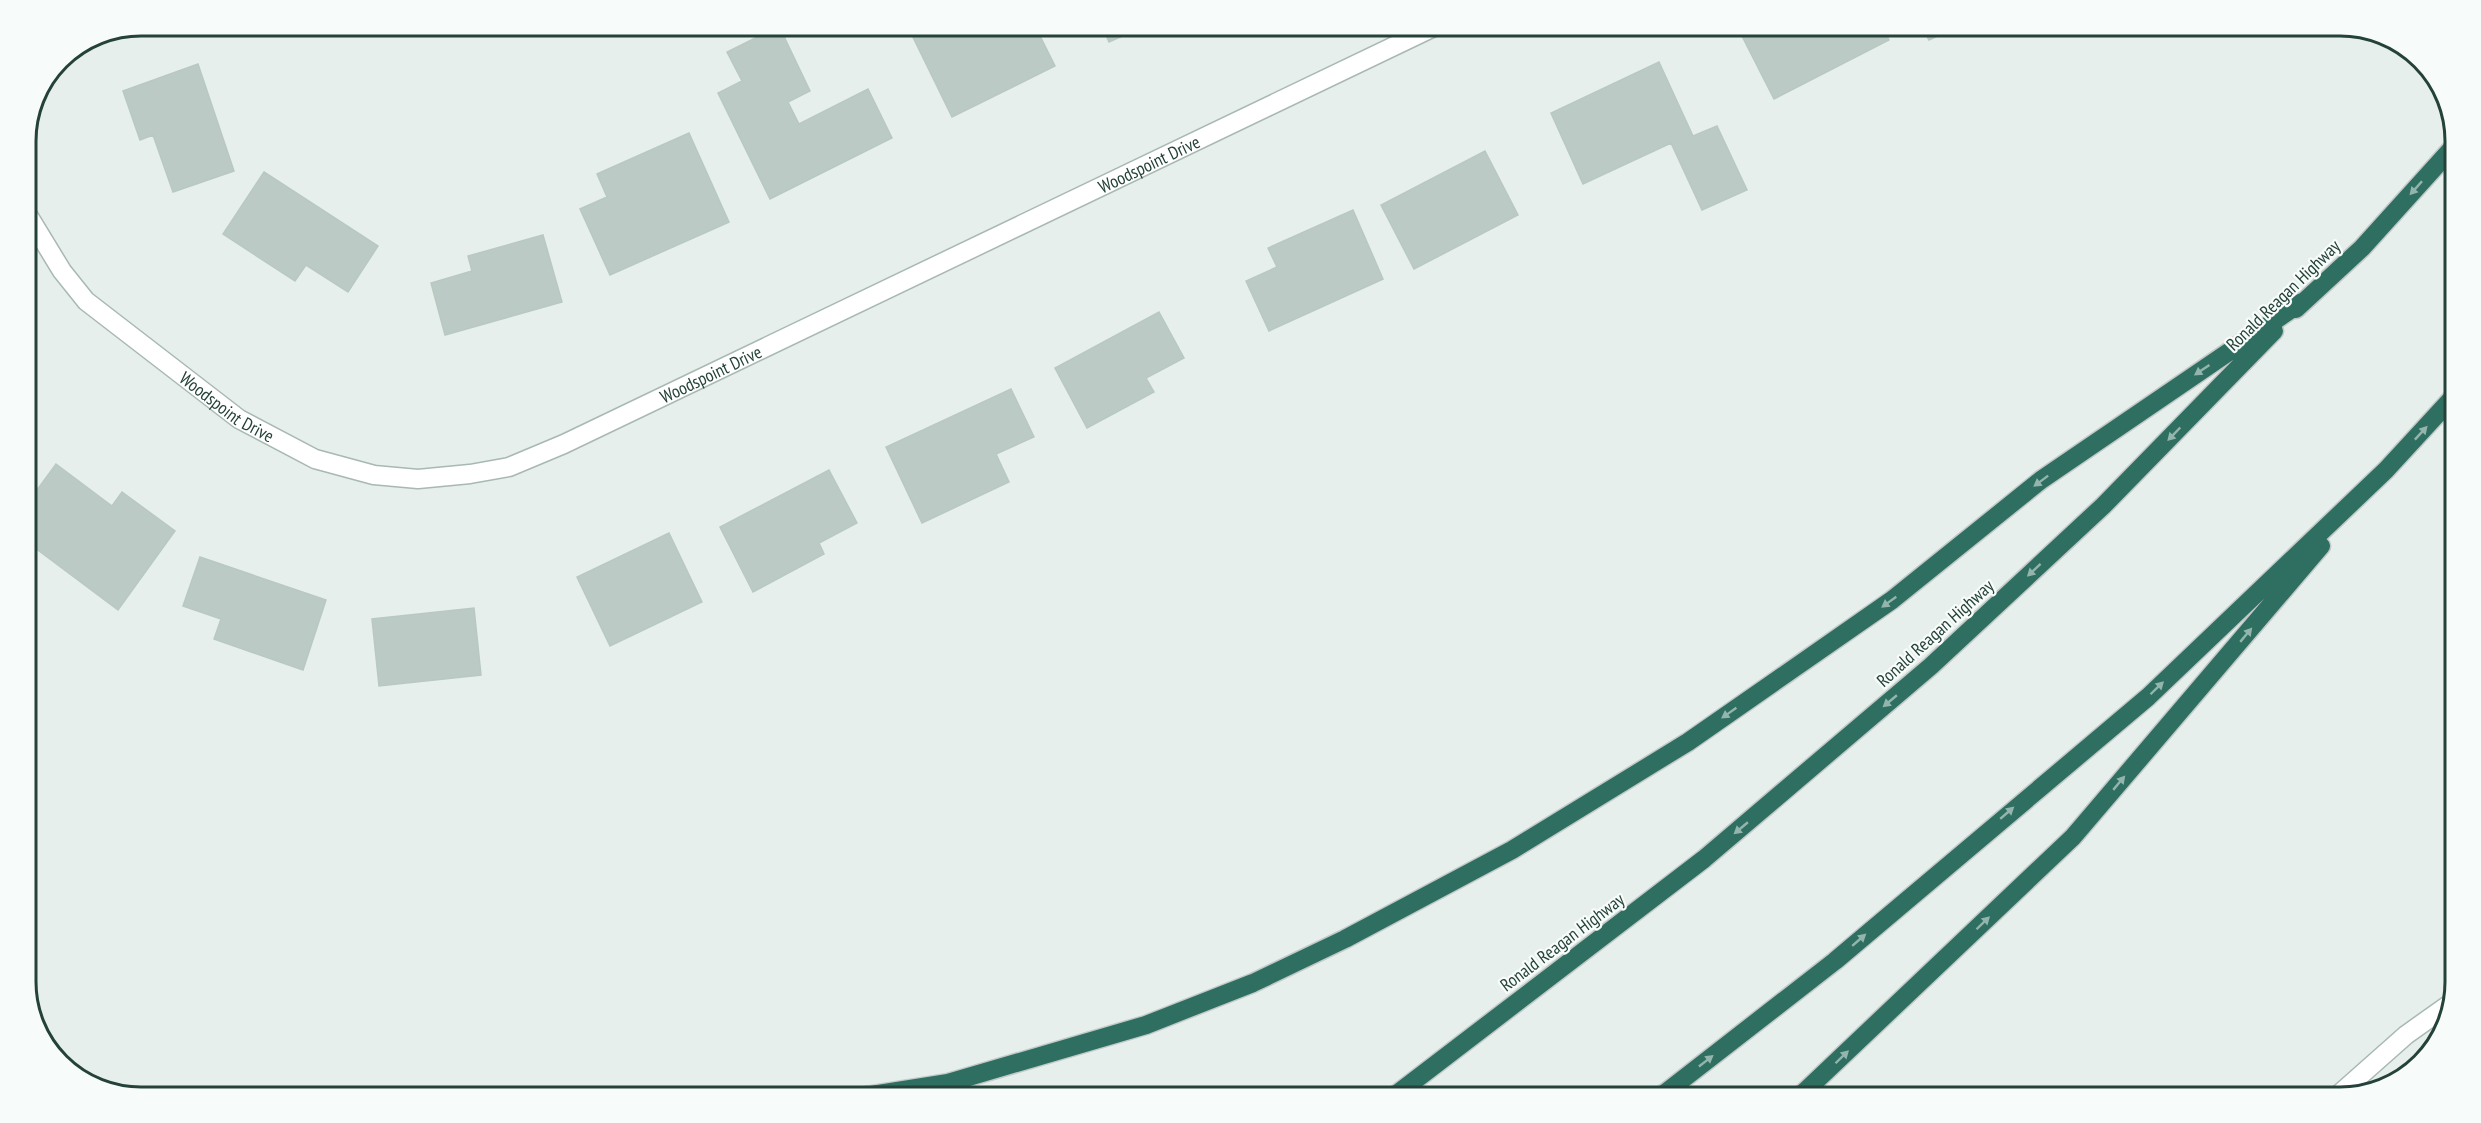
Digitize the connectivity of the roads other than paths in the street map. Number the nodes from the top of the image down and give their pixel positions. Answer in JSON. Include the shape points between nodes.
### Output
{"nodes":[{"id":1,"x":1415,"y":36,"type":"edge"},
{"id":2,"x":2445,"y":156,"type":"edge"},
{"id":3,"x":36,"y":228,"type":"edge"},
{"id":4,"x":2302,"y":302,"type":"junction"},
{"id":5,"x":2445,"y":406,"type":"edge"},
{"id":6,"x":2386,"y":470,"type":"junction"},
{"id":7,"x":2440,"y":1011,"type":"edge"},
{"id":8,"x":2349,"y":1086,"type":"edge"},
{"id":9,"x":924,"y":1087,"type":"edge"},
{"id":10,"x":1407,"y":1087,"type":"edge"},
{"id":11,"x":1674,"y":1087,"type":"edge"},
{"id":12,"x":1811,"y":1087,"type":"edge"}],
"edges":[{"from":1,"to":3,"type":"street","name":"Woodspoint Drive","via":[[564,444],[509,466],[470,474],[418,478],[374,475],[315,459],[239,419],[86,301]]},
{"from":2,"to":4,"type":"highway","name":"Ronald Reagan Highway","one_way":true,"via":[[2362,248]]},
{"from":4,"to":9,"type":"highway","one_way":true,"via":[[2042,480],[1892,600],[1717,722],[1512,850],[1253,983],[1146,1024]]},
{"from":4,"to":10,"type":"highway","name":"Ronald Reagan Highway","one_way":true,"via":[[2103,506],[1931,666],[1704,859]]},
{"from":6,"to":5,"type":"highway","one_way":true},
{"from":11,"to":6,"type":"highway","one_way":true,"via":[[1835,961],[2148,697]]},
{"from":12,"to":6,"type":"highway","one_way":true,"via":[[2073,837]]},
{"from":7,"to":8,"type":"street","via":[[2406,1035]]}]}
